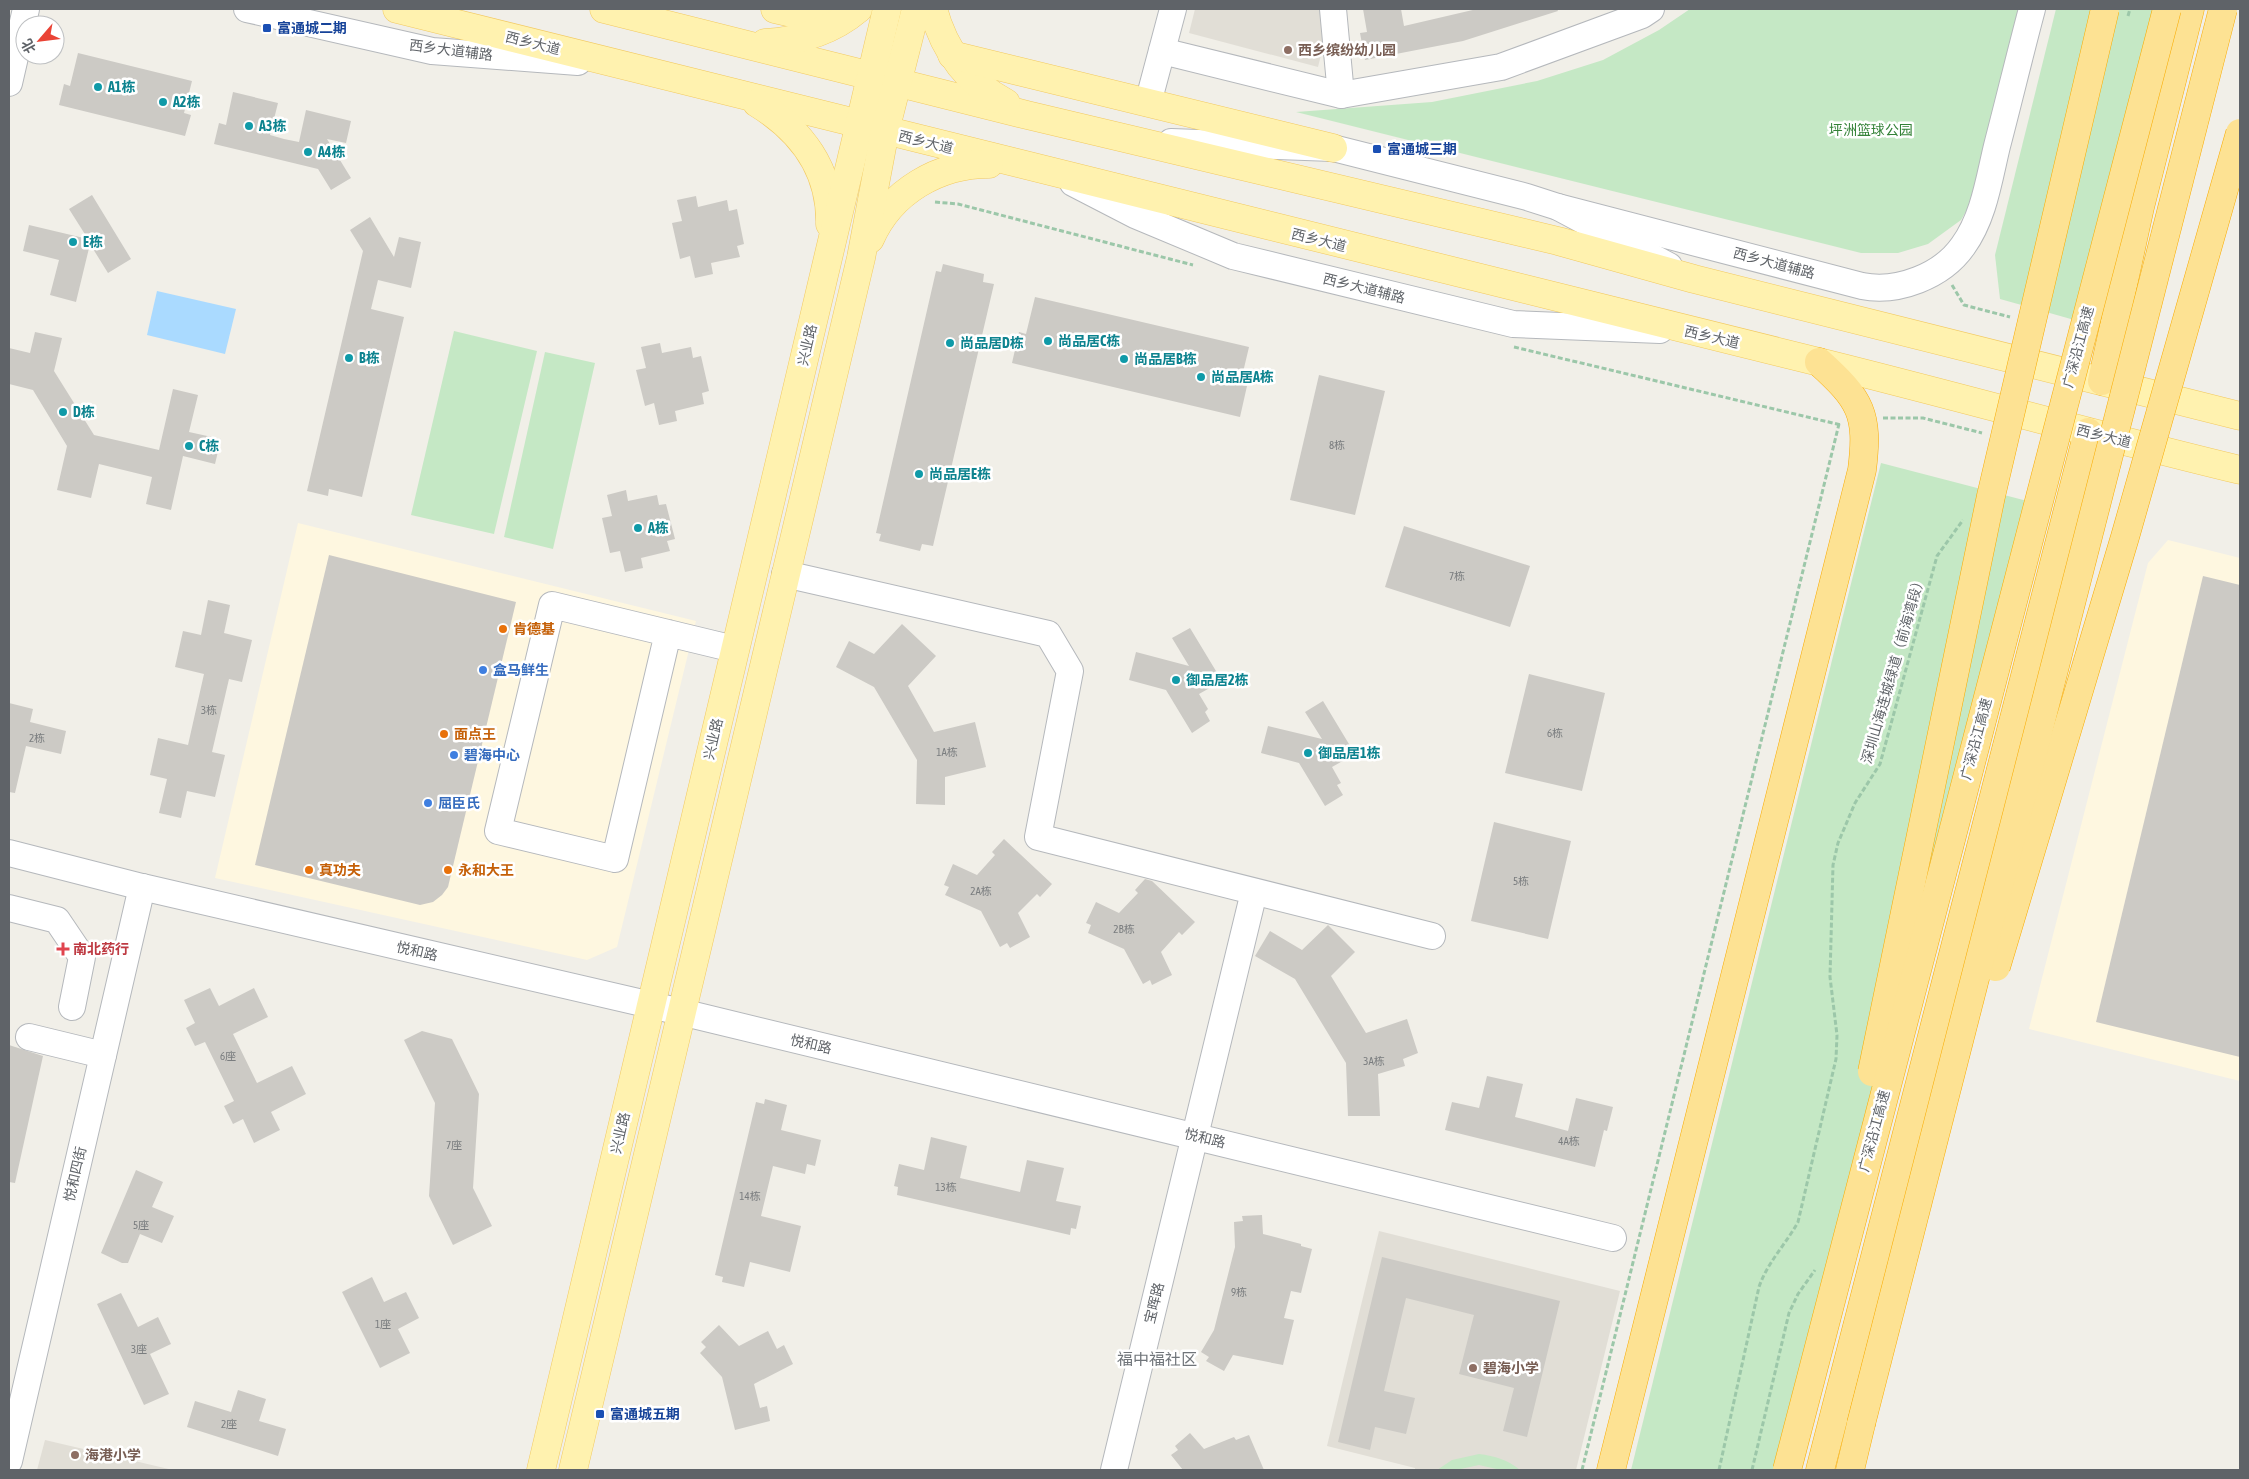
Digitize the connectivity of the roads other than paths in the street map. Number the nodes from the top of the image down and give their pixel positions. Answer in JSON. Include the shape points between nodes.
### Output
{"nodes":[{"id":1,"x":26,"y":9,"type":"edge"},
{"id":2,"x":247,"y":9,"type":"edge"},
{"id":3,"x":397,"y":9,"type":"edge"},
{"id":4,"x":604,"y":9,"type":"edge"},
{"id":5,"x":650,"y":9,"type":"edge"},
{"id":6,"x":775,"y":9,"type":"edge"},
{"id":7,"x":887,"y":9,"type":"edge"},
{"id":8,"x":916,"y":9,"type":"edge"},
{"id":9,"x":933,"y":9,"type":"edge"},
{"id":10,"x":1173,"y":9,"type":"edge"},
{"id":11,"x":1333,"y":9,"type":"edge"},
{"id":12,"x":1651,"y":9,"type":"edge"},
{"id":13,"x":2032,"y":9,"type":"edge"},
{"id":14,"x":2105,"y":9,"type":"edge"},
{"id":15,"x":2167,"y":9,"type":"edge"},
{"id":16,"x":2190,"y":9,"type":"edge"},
{"id":17,"x":2223,"y":9,"type":"edge"},
{"id":18,"x":850,"y":14,"type":"edge"},
{"id":19,"x":688,"y":30,"type":"junction"},
{"id":20,"x":736,"y":42,"type":"junction"},
{"id":21,"x":1162,"y":51,"type":"junction"},
{"id":22,"x":952,"y":55,"type":"junction"},
{"id":23,"x":628,"y":66,"type":"junction"},
{"id":24,"x":872,"y":75,"type":"junction"},
{"id":25,"x":898,"y":81,"type":"junction"},
{"id":26,"x":9,"y":83,"type":"edge"},
{"id":27,"x":738,"y":92,"type":"junction"},
{"id":28,"x":1340,"y":95,"type":"junction"},
{"id":29,"x":1148,"y":103,"type":"junction"},
{"id":30,"x":1027,"y":115,"type":"junction"},
{"id":31,"x":872,"y":128,"type":"junction"},
{"id":32,"x":2240,"y":133,"type":"edge"},
{"id":33,"x":1142,"y":141,"type":"junction"},
{"id":34,"x":1333,"y":148,"type":"junction"},
{"id":35,"x":1016,"y":165,"type":"junction"},
{"id":36,"x":1059,"y":176,"type":"junction"},
{"id":37,"x":1558,"y":207,"type":"junction"},
{"id":38,"x":830,"y":250,"type":"junction"},
{"id":39,"x":861,"y":258,"type":"junction"},
{"id":40,"x":1694,"y":279,"type":"junction"},
{"id":41,"x":1685,"y":331,"type":"junction"},
{"id":42,"x":1819,"y":362,"type":"junction"},
{"id":43,"x":2102,"y":381,"type":"junction"},
{"id":44,"x":2240,"y":416,"type":"edge"},
{"id":45,"x":2088,"y":432,"type":"junction"},
{"id":46,"x":2240,"y":470,"type":"edge"},
{"id":47,"x":785,"y":574,"type":"junction"},
{"id":48,"x":668,"y":633,"type":"junction"},
{"id":49,"x":734,"y":650,"type":"junction"},
{"id":50,"x":9,"y":853,"type":"edge"},
{"id":51,"x":142,"y":887,"type":"junction"},
{"id":52,"x":1254,"y":892,"type":"junction"},
{"id":53,"x":9,"y":908,"type":"edge"},
{"id":54,"x":1432,"y":936,"type":"dead end"},
{"id":55,"x":651,"y":1005,"type":"junction"},
{"id":56,"x":72,"y":1008,"type":"dead end"},
{"id":57,"x":681,"y":1012,"type":"junction"},
{"id":58,"x":29,"y":1037,"type":"dead end"},
{"id":59,"x":103,"y":1055,"type":"junction"},
{"id":60,"x":1194,"y":1136,"type":"junction"},
{"id":61,"x":1613,"y":1238,"type":"dead end"},
{"id":62,"x":1802,"y":1407,"type":"junction"},
{"id":63,"x":1861,"y":1424,"type":"junction"},
{"id":64,"x":10,"y":1454,"type":"edge"},
{"id":65,"x":541,"y":1470,"type":"edge"},
{"id":66,"x":573,"y":1470,"type":"edge"},
{"id":67,"x":1114,"y":1470,"type":"edge"},
{"id":68,"x":1611,"y":1470,"type":"edge"},
{"id":69,"x":1787,"y":1470,"type":"edge"},
{"id":70,"x":1820,"y":1470,"type":"edge"},
{"id":71,"x":1850,"y":1470,"type":"edge"}],
"edges":[{"from":1,"to":26,"type":"street"},
{"from":2,"to":23,"type":"street","name":"西乡大道辅路","via":[[432,50]]},
{"from":3,"to":23,"type":"main road","name":"西乡大道"},
{"from":4,"to":19,"type":"main road"},
{"from":5,"to":19,"type":"street"},
{"from":6,"to":18,"type":"main road","via":[[823,20]]},
{"from":7,"to":24,"type":"main road","name":"兴业路"},
{"from":8,"to":25,"type":"main road","name":"兴业路"},
{"from":9,"to":22,"type":"main road"},
{"from":10,"to":21,"type":"street"},
{"from":11,"to":28,"type":"street"},
{"from":12,"to":28,"type":"street","via":[[1500,67]]},
{"from":13,"to":37,"type":"street","name":"西乡大道辅路","via":[[1982,208],[1969,237],[1952,259],[1916,281],[1894,288],[1874,289]]},
{"from":14,"to":62,"type":"highway","bridge":true,"via":[[1991,496]]},
{"from":15,"to":62,"type":"highway","name":"广深沿江高速","bridge":true},
{"from":16,"to":43,"type":"highway","via":[[2140,207]]},
{"from":17,"to":63,"type":"highway","bridge":true},
{"from":18,"to":20,"type":"main road","via":[[804,38],[786,42]]},
{"from":19,"to":20,"type":"main road"},
{"from":20,"to":24,"type":"main road"},
{"from":21,"to":28,"type":"street"},
{"from":21,"to":29,"type":"street"},
{"from":22,"to":29,"type":"main road"},
{"from":22,"to":30,"type":"main road","via":[[964,71],[994,97]]},
{"from":23,"to":27,"type":"main road","name":"西乡大道"},
{"from":24,"to":25,"type":"main road"},
{"from":24,"to":31,"type":"main road","name":"兴业路"},
{"from":25,"to":30,"type":"main road"},
{"from":25,"to":31,"type":"main road","name":"兴业路"},
{"from":27,"to":31,"type":"main road","name":"西乡大道"},
{"from":27,"to":38,"type":"main road","via":[[776,115],[811,152],[828,195]]},
{"from":29,"to":34,"type":"main road"},
{"from":30,"to":33,"type":"main road"},
{"from":31,"to":35,"type":"main road","name":"西乡大道"},
{"from":31,"to":38,"type":"main road","name":"兴业路"},
{"from":31,"to":39,"type":"main road","name":"兴业路"},
{"from":32,"to":63,"type":"highway","bridge":true,"via":[[2125,537]]},
{"from":33,"to":34,"type":"street","name":"西乡大道辅路"},
{"from":33,"to":40,"type":"main road","via":[[1558,241]]},
{"from":34,"to":37,"type":"street","name":"西乡大道辅路","via":[[1527,196]]},
{"from":35,"to":36,"type":"main road","name":"西乡大道"},
{"from":35,"to":39,"type":"main road","via":[[976,164],[937,173],[922,181],[883,215]]},
{"from":36,"to":41,"type":"main road","name":"西乡大道"},
{"from":36,"to":41,"type":"street","name":"西乡大道辅路","via":[[1135,215],[1232,256],[1513,324]]},
{"from":37,"to":40,"type":"street","name":"西乡大道辅路"},
{"from":38,"to":49,"type":"main road","name":"兴业路"},
{"from":39,"to":47,"type":"main road","name":"兴业路"},
{"from":40,"to":43,"type":"main road"},
{"from":41,"to":42,"type":"main road","name":"西乡大道"},
{"from":42,"to":45,"type":"main road","name":"西乡大道"},
{"from":42,"to":68,"type":"highway","via":[[1846,389],[1861,412],[1865,430],[1862,470]]},
{"from":43,"to":44,"type":"main road"},
{"from":45,"to":46,"type":"main road","name":"西乡大道"},
{"from":45,"to":70,"type":"highway"},
{"from":47,"to":52,"type":"street","via":[[1048,634],[1070,671],[1038,837]]},
{"from":47,"to":57,"type":"main road","name":"兴业路"},
{"from":48,"to":48,"type":"street","via":[[552,605],[498,831],[615,859]]},
{"from":48,"to":49,"type":"street"},
{"from":49,"to":55,"type":"main road","name":"兴业路"},
{"from":50,"to":51,"type":"street","name":"悦和路"},
{"from":51,"to":55,"type":"street","name":"悦和路"},
{"from":51,"to":59,"type":"street","name":"悦和四街"},
{"from":52,"to":54,"type":"street"},
{"from":52,"to":60,"type":"street","name":"宝晖路"},
{"from":53,"to":56,"type":"street","via":[[57,920],[82,957]]},
{"from":55,"to":57,"type":"street","name":"悦和路"},
{"from":55,"to":65,"type":"main road","name":"兴业路"},
{"from":57,"to":60,"type":"street","name":"悦和路"},
{"from":57,"to":66,"type":"main road","name":"兴业路"},
{"from":58,"to":59,"type":"street"},
{"from":59,"to":64,"type":"street","name":"悦和四街"},
{"from":60,"to":61,"type":"street","name":"悦和路"},
{"from":60,"to":67,"type":"street","name":"宝晖路"},
{"from":62,"to":69,"type":"highway","name":"广深沿江高速","bridge":true},
{"from":63,"to":71,"type":"highway"}]}
